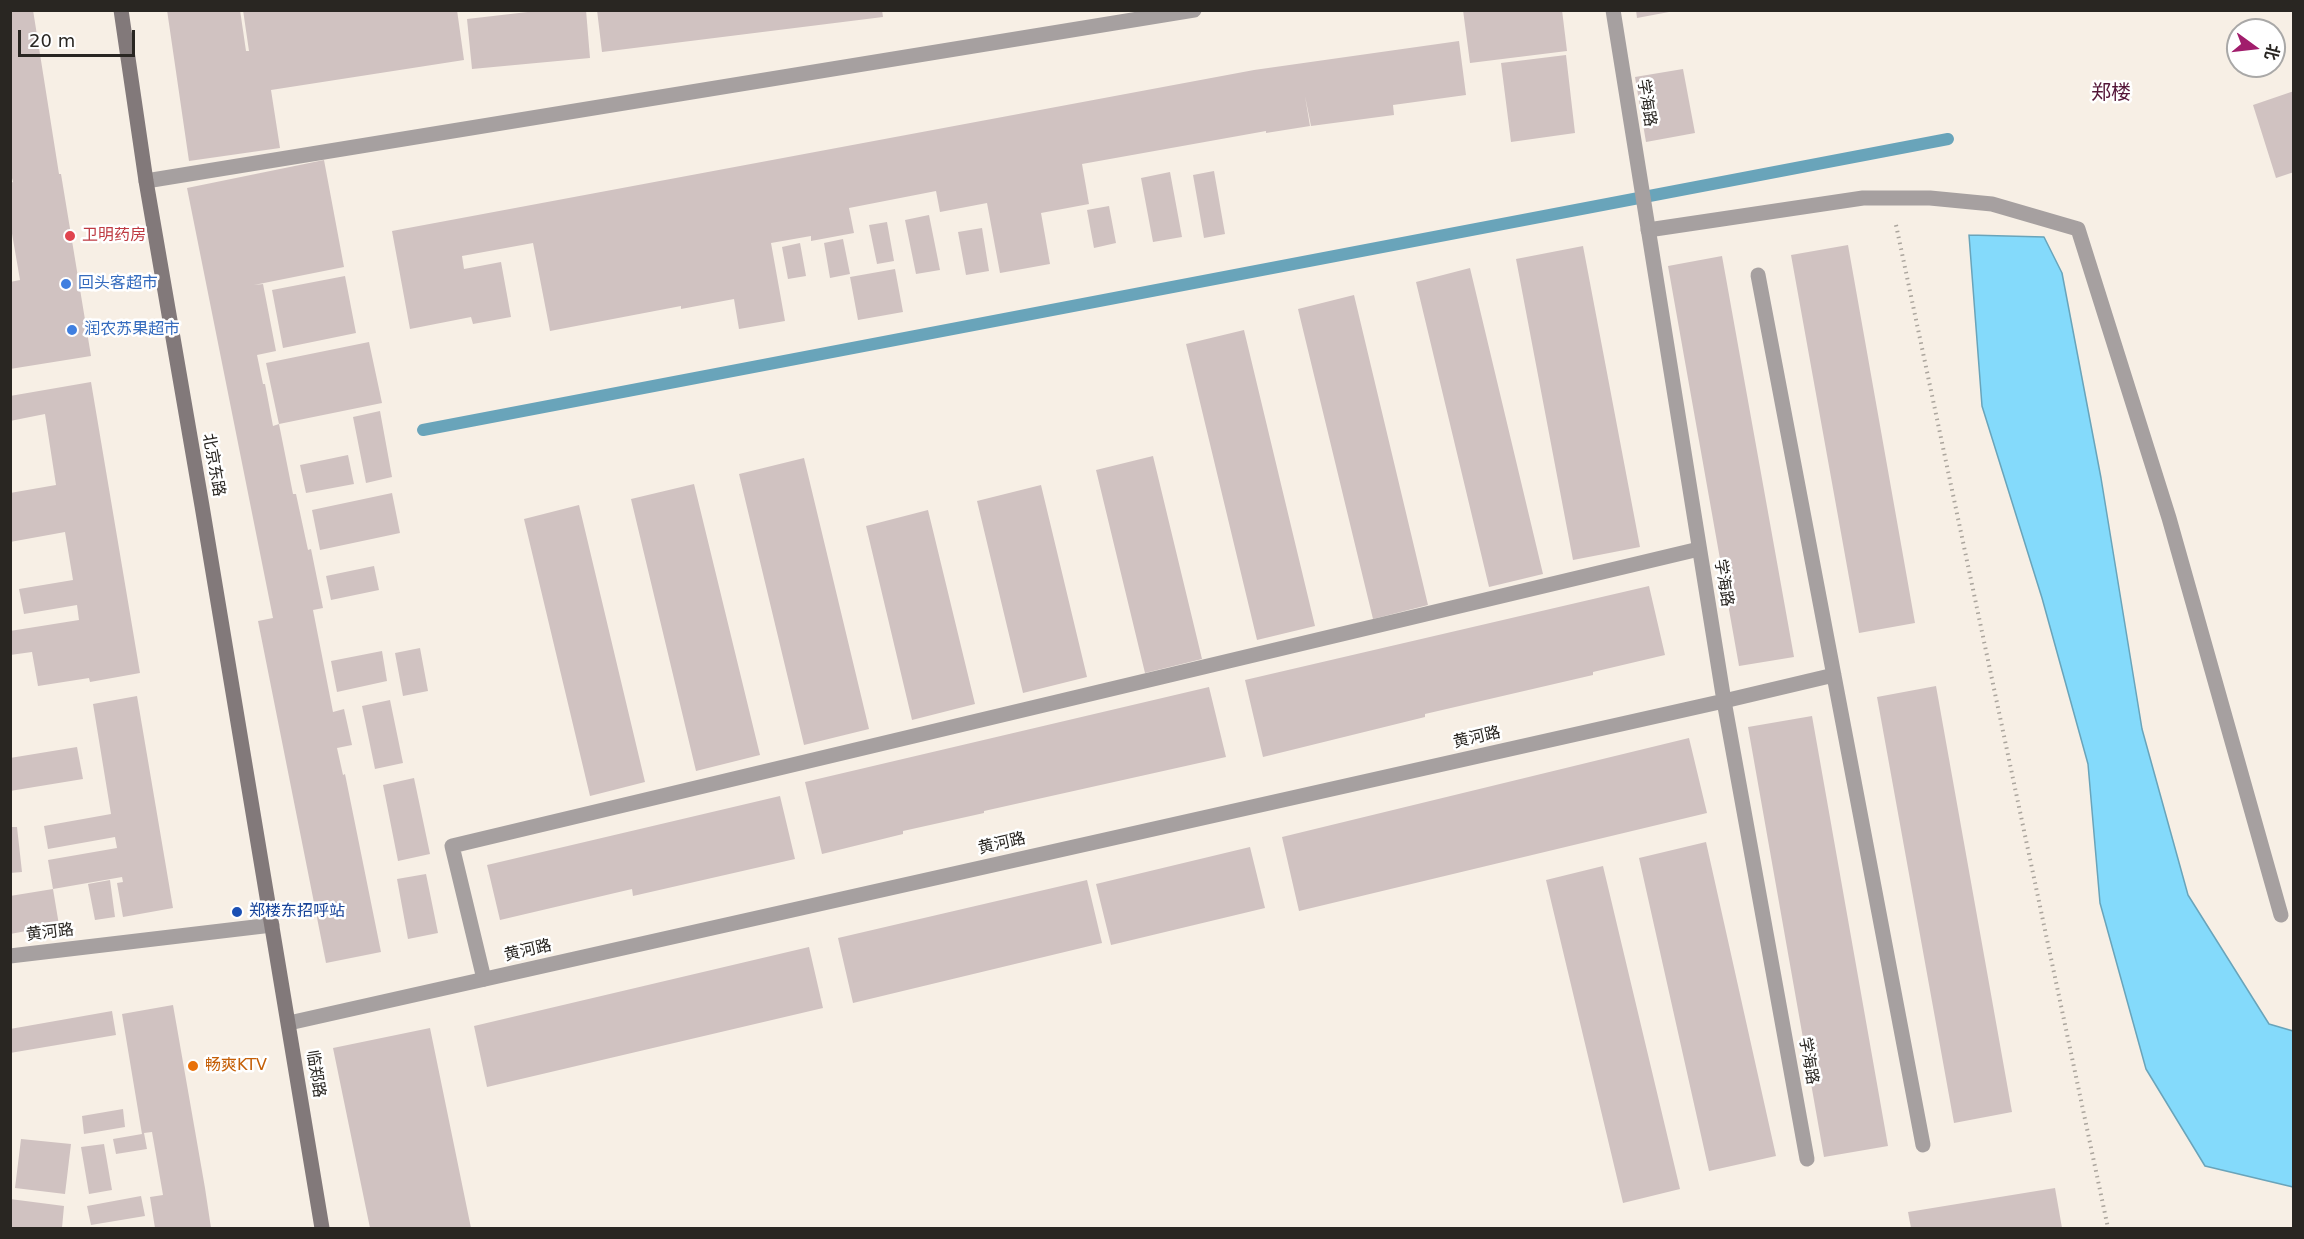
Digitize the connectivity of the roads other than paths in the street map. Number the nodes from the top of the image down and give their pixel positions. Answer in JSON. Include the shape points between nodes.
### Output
{"nodes":[{"id":1,"x":121,"y":10,"type":"edge"},
{"id":2,"x":1194,"y":10,"type":"edge"},
{"id":3,"x":1613,"y":10,"type":"edge"},
{"id":4,"x":146,"y":181,"type":"junction"},
{"id":5,"x":1648,"y":230,"type":"junction"},
{"id":6,"x":1758,"y":275,"type":"dead end"},
{"id":7,"x":1699,"y":549,"type":"junction"},
{"id":8,"x":1834,"y":675,"type":"junction"},
{"id":9,"x":1724,"y":701,"type":"junction"},
{"id":10,"x":2280,"y":915,"type":"dead end"},
{"id":11,"x":272,"y":925,"type":"junction"},
{"id":12,"x":10,"y":956,"type":"edge"},
{"id":13,"x":484,"y":979,"type":"junction"},
{"id":14,"x":289,"y":1023,"type":"junction"},
{"id":15,"x":1923,"y":1145,"type":"dead end"},
{"id":16,"x":1808,"y":1160,"type":"dead end"},
{"id":17,"x":322,"y":1228,"type":"edge"}],
"edges":[{"from":1,"to":4,"type":"main road","name":"北京东路"},
{"from":2,"to":4,"type":"street"},
{"from":3,"to":5,"type":"street","name":"学海路"},
{"from":4,"to":11,"type":"main road","name":"北京东路"},
{"from":5,"to":7,"type":"street","name":"学海路"},
{"from":5,"to":10,"type":"street","via":[[1863,198],[1930,198],[1992,204],[2078,229],[2169,518]]},
{"from":6,"to":8,"type":"street"},
{"from":7,"to":9,"type":"street","name":"学海路"},
{"from":7,"to":13,"type":"street","via":[[452,846]]},
{"from":8,"to":9,"type":"street","name":"黄河路"},
{"from":8,"to":15,"type":"street"},
{"from":9,"to":13,"type":"street","name":"黄河路"},
{"from":9,"to":16,"type":"street","name":"学海路"},
{"from":11,"to":12,"type":"street","name":"黄河路"},
{"from":11,"to":14,"type":"main road","name":"临郑路"},
{"from":13,"to":14,"type":"street","name":"黄河路"},
{"from":14,"to":17,"type":"main road","name":"临郑路"}]}
